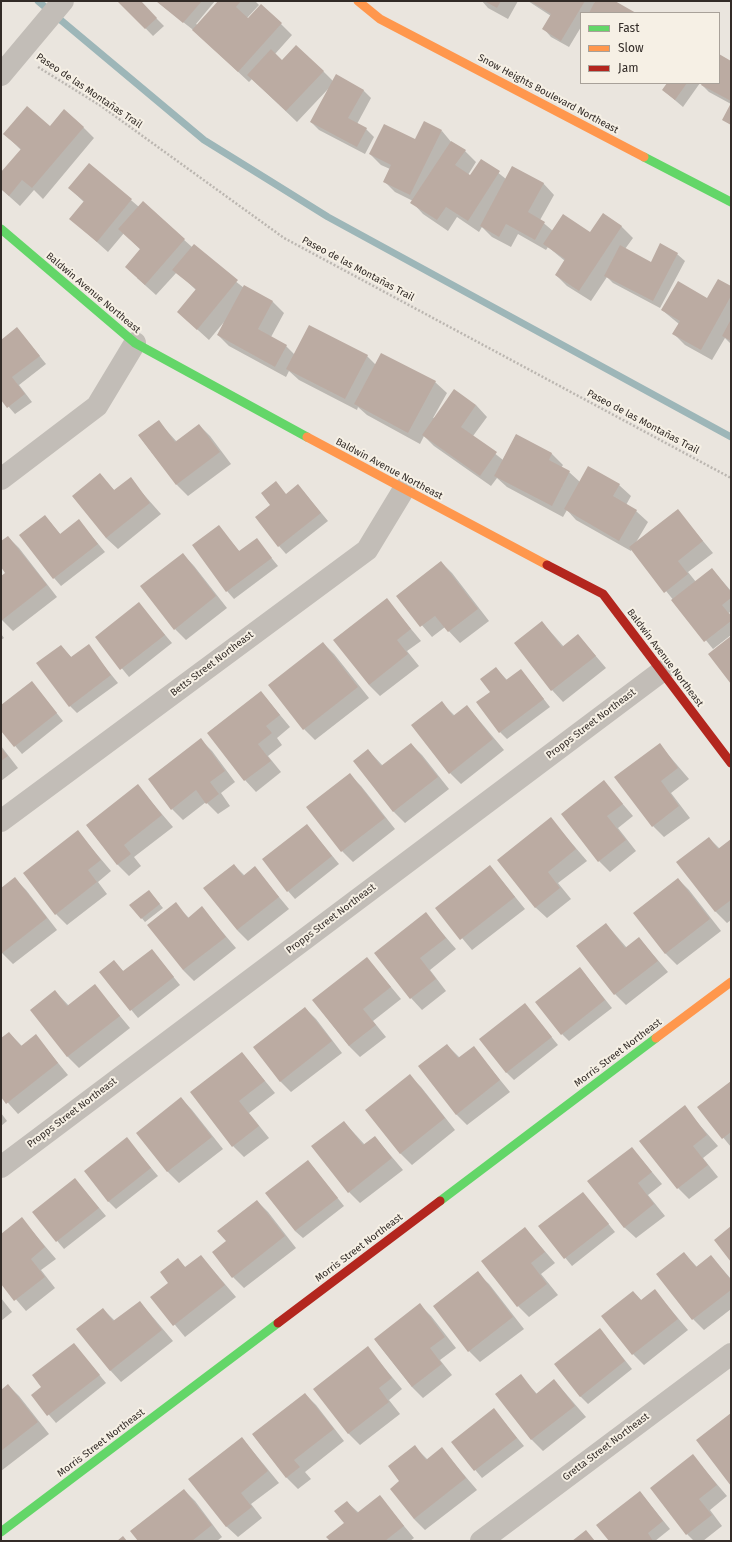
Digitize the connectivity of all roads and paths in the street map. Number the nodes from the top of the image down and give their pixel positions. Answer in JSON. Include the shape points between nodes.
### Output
{"nodes":[{"id":1,"x":63,"y":1,"type":"edge"},
{"id":2,"x":358,"y":1,"type":"edge"},
{"id":3,"x":20,"y":53,"type":"junction"},
{"id":4,"x":1,"y":75,"type":"edge"},
{"id":5,"x":731,"y":202,"type":"edge"},
{"id":6,"x":1,"y":229,"type":"edge"},
{"id":7,"x":135,"y":343,"type":"junction"},
{"id":8,"x":731,"y":478,"type":"edge"},
{"id":9,"x":1,"y":479,"type":"edge"},
{"id":10,"x":404,"y":489,"type":"junction"},
{"id":11,"x":662,"y":671,"type":"junction"},
{"id":12,"x":731,"y":763,"type":"edge"},
{"id":13,"x":1,"y":821,"type":"edge"},
{"id":14,"x":731,"y":982,"type":"edge"},
{"id":15,"x":1,"y":1167,"type":"edge"},
{"id":16,"x":731,"y":1354,"type":"edge"},
{"id":17,"x":1,"y":1532,"type":"edge"},
{"id":18,"x":481,"y":1541,"type":"edge"}],
"edges":[{"from":1,"to":3,"type":"street"},
{"from":2,"to":5,"type":"street","name":"Snow Heights Boulevard Northeast","via":[[380,19]]},
{"from":3,"to":4,"type":"street"},
{"from":3,"to":8,"type":"path","name":"Paseo de las Montañas Trail","via":[[101,106],[284,238]]},
{"from":6,"to":7,"type":"street","name":"Baldwin Avenue Northeast"},
{"from":7,"to":9,"type":"street","via":[[98,406]]},
{"from":7,"to":10,"type":"street","name":"Baldwin Avenue Northeast"},
{"from":10,"to":11,"type":"street","name":"Baldwin Avenue Northeast","via":[[603,594]]},
{"from":10,"to":13,"type":"street","name":"Betts Street Northeast","via":[[367,550]]},
{"from":11,"to":12,"type":"street","name":"Baldwin Avenue Northeast"},
{"from":11,"to":15,"type":"street","name":"Propps Street Northeast"},
{"from":14,"to":17,"type":"street","name":"Morris Street Northeast"},
{"from":16,"to":18,"type":"street","name":"Gretta Street Northeast"}]}
